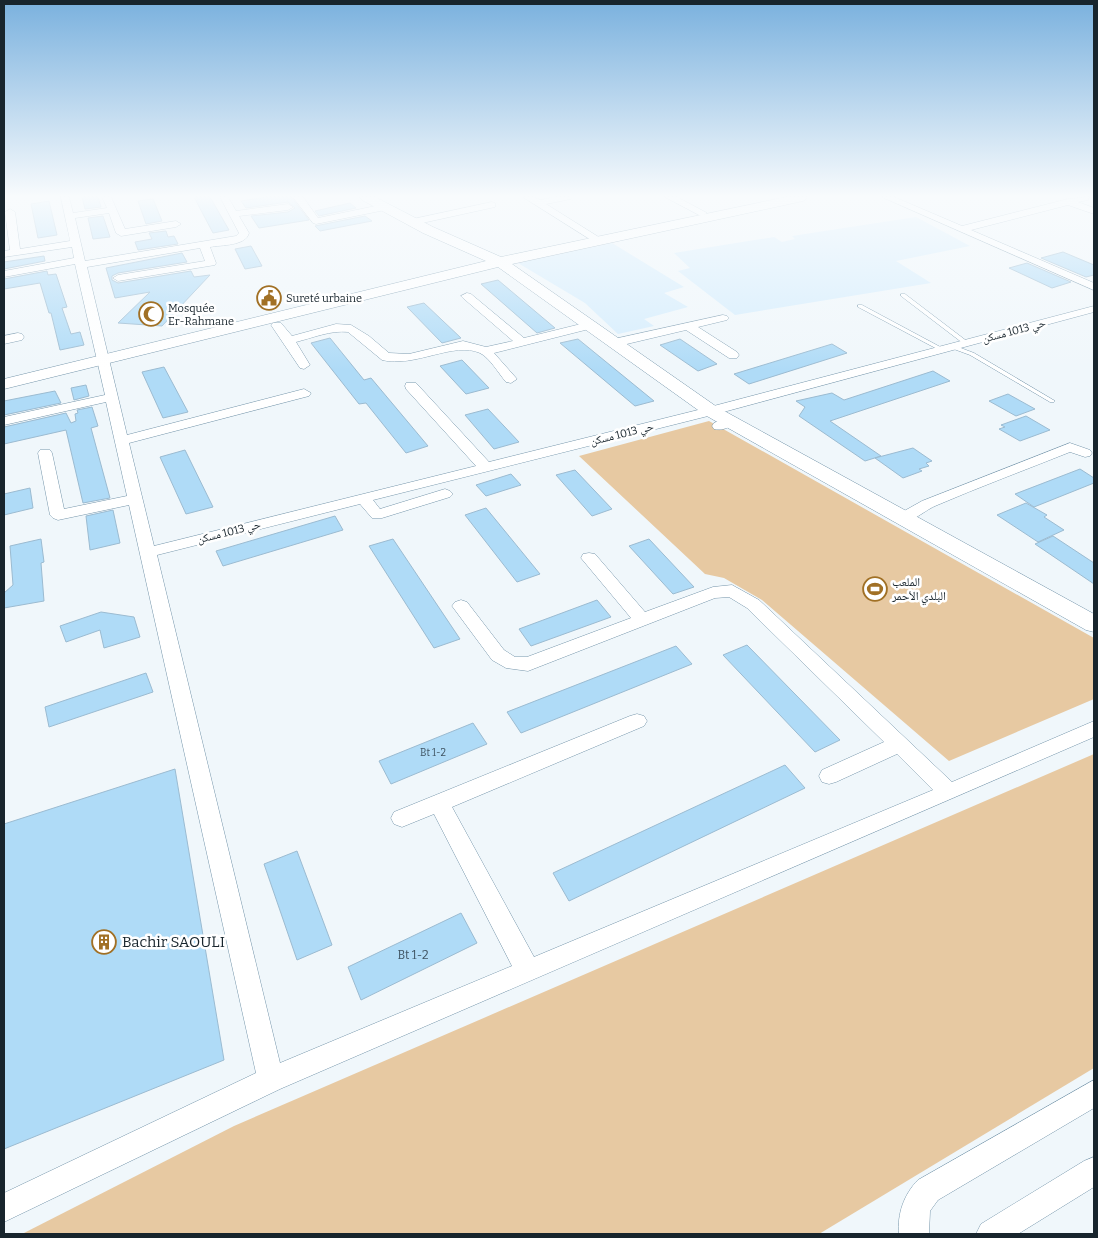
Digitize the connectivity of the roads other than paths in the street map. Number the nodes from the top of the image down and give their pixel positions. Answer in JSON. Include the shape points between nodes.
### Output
{"nodes":[{"id":1,"x":59,"y":255,"type":"edge"},
{"id":2,"x":93,"y":255,"type":"edge"},
{"id":3,"x":208,"y":255,"type":"edge"},
{"id":4,"x":483,"y":255,"type":"edge"},
{"id":5,"x":524,"y":255,"type":"edge"},
{"id":6,"x":1020,"y":255,"type":"edge"},
{"id":7,"x":79,"y":256,"type":"junction"},
{"id":8,"x":496,"y":261,"type":"junction"},
{"id":9,"x":4,"y":274,"type":"edge"},
{"id":10,"x":118,"y":278,"type":"dead end"},
{"id":11,"x":1094,"y":286,"type":"edge"},
{"id":12,"x":904,"y":295,"type":"dead end"},
{"id":13,"x":467,"y":296,"type":"dead end"},
{"id":14,"x":860,"y":306,"type":"dead end"},
{"id":15,"x":1094,"y":309,"type":"edge"},
{"id":16,"x":723,"y":318,"type":"dead end"},
{"id":17,"x":277,"y":325,"type":"dead end"},
{"id":18,"x":589,"y":326,"type":"junction"},
{"id":19,"x":688,"y":326,"type":"junction"},
{"id":20,"x":18,"y":337,"type":"dead end"},
{"id":21,"x":4,"y":340,"type":"edge"},
{"id":22,"x":289,"y":340,"type":"junction"},
{"id":23,"x":521,"y":342,"type":"junction"},
{"id":24,"x":614,"y":343,"type":"junction"},
{"id":25,"x":954,"y":347,"type":"junction"},
{"id":26,"x":486,"y":351,"type":"junction"},
{"id":27,"x":733,"y":355,"type":"dead end"},
{"id":28,"x":103,"y":357,"type":"junction"},
{"id":29,"x":304,"y":366,"type":"dead end"},
{"id":30,"x":4,"y":376,"type":"edge"},
{"id":31,"x":511,"y":379,"type":"dead end"},
{"id":32,"x":4,"y":384,"type":"edge"},
{"id":33,"x":411,"y":386,"type":"dead end"},
{"id":34,"x":304,"y":394,"type":"dead end"},
{"id":35,"x":112,"y":397,"type":"junction"},
{"id":36,"x":1052,"y":402,"type":"dead end"},
{"id":37,"x":719,"y":419,"type":"junction"},
{"id":38,"x":4,"y":421,"type":"edge"},
{"id":39,"x":123,"y":440,"type":"junction"},
{"id":40,"x":45,"y":453,"type":"dead end"},
{"id":41,"x":1085,"y":453,"type":"dead end"},
{"id":42,"x":486,"y":468,"type":"junction"},
{"id":43,"x":445,"y":494,"type":"dead end"},
{"id":44,"x":363,"y":498,"type":"junction"},
{"id":45,"x":136,"y":499,"type":"junction"},
{"id":46,"x":902,"y":518,"type":"junction"},
{"id":47,"x":149,"y":552,"type":"junction"},
{"id":48,"x":589,"y":558,"type":"dead end"},
{"id":49,"x":461,"y":606,"type":"dead end"},
{"id":50,"x":642,"y":620,"type":"junction"},
{"id":51,"x":1094,"y":624,"type":"edge"},
{"id":52,"x":637,"y":721,"type":"dead end"},
{"id":53,"x":1094,"y":729,"type":"edge"},
{"id":54,"x":900,"y":744,"type":"junction"},
{"id":55,"x":829,"y":776,"type":"dead end"},
{"id":56,"x":949,"y":792,"type":"junction"},
{"id":57,"x":439,"y":803,"type":"junction"},
{"id":58,"x":402,"y":818,"type":"dead end"},
{"id":59,"x":528,"y":971,"type":"junction"},
{"id":60,"x":271,"y":1080,"type":"junction"},
{"id":61,"x":1094,"y":1093,"type":"edge"},
{"id":62,"x":1094,"y":1171,"type":"edge"},
{"id":63,"x":4,"y":1208,"type":"edge"},
{"id":64,"x":914,"y":1234,"type":"edge"},
{"id":65,"x":991,"y":1234,"type":"edge"}],
"edges":[{"from":1,"to":7,"type":"street"},
{"from":2,"to":7,"type":"street"},
{"from":3,"to":10,"type":"street","via":[[211,263]]},
{"from":4,"to":8,"type":"main road"},
{"from":5,"to":8,"type":"main road"},
{"from":6,"to":11,"type":"street"},
{"from":7,"to":9,"type":"street"},
{"from":7,"to":28,"type":"street"},
{"from":8,"to":18,"type":"main road"},
{"from":8,"to":28,"type":"main road"},
{"from":12,"to":25,"type":"lane"},
{"from":13,"to":23,"type":"street"},
{"from":14,"to":25,"type":"lane"},
{"from":15,"to":25,"type":"street","name":"حي 1013 مسكن"},
{"from":16,"to":19,"type":"street"},
{"from":17,"to":22,"type":"street"},
{"from":18,"to":23,"type":"street"},
{"from":18,"to":24,"type":"main road"},
{"from":19,"to":24,"type":"street"},
{"from":19,"to":27,"type":"street"},
{"from":20,"to":21,"type":"street"},
{"from":22,"to":26,"type":"street","via":[[344,328],[351,329],[386,357],[409,358],[463,345]]},
{"from":22,"to":29,"type":"street"},
{"from":23,"to":26,"type":"street"},
{"from":24,"to":37,"type":"main road"},
{"from":25,"to":36,"type":"lane","via":[[972,354]]},
{"from":25,"to":37,"type":"street","name":"حي 1013 مسكن"},
{"from":26,"to":31,"type":"street"},
{"from":28,"to":30,"type":"main road"},
{"from":28,"to":32,"type":"main road"},
{"from":28,"to":35,"type":"street"},
{"from":33,"to":42,"type":"street"},
{"from":34,"to":39,"type":"street"},
{"from":35,"to":38,"type":"street"},
{"from":35,"to":39,"type":"street"},
{"from":37,"to":42,"type":"street","name":"حي 1013 مسكن"},
{"from":37,"to":46,"type":"main road"},
{"from":39,"to":45,"type":"street"},
{"from":40,"to":45,"type":"street","via":[[58,514]]},
{"from":41,"to":46,"type":"street","via":[[1070,447],[928,504]]},
{"from":42,"to":44,"type":"street","name":"حي 1013 مسكن"},
{"from":43,"to":44,"type":"street","via":[[377,515]]},
{"from":44,"to":47,"type":"street","name":"حي 1013 مسكن"},
{"from":45,"to":47,"type":"street"},
{"from":46,"to":51,"type":"main road"},
{"from":47,"to":60,"type":"street"},
{"from":48,"to":50,"type":"street"},
{"from":49,"to":50,"type":"street","via":[[498,656],[512,663],[528,664]]},
{"from":50,"to":54,"type":"street","via":[[713,593],[732,590],[753,604]]},
{"from":52,"to":57,"type":"street"},
{"from":53,"to":56,"type":"street"},
{"from":54,"to":55,"type":"street"},
{"from":54,"to":56,"type":"street"},
{"from":56,"to":59,"type":"street"},
{"from":57,"to":58,"type":"street"},
{"from":57,"to":59,"type":"street"},
{"from":59,"to":60,"type":"street"},
{"from":60,"to":63,"type":"street"},
{"from":61,"to":64,"type":"street","via":[[928,1190],[916,1206]]},
{"from":62,"to":65,"type":"street"}]}
